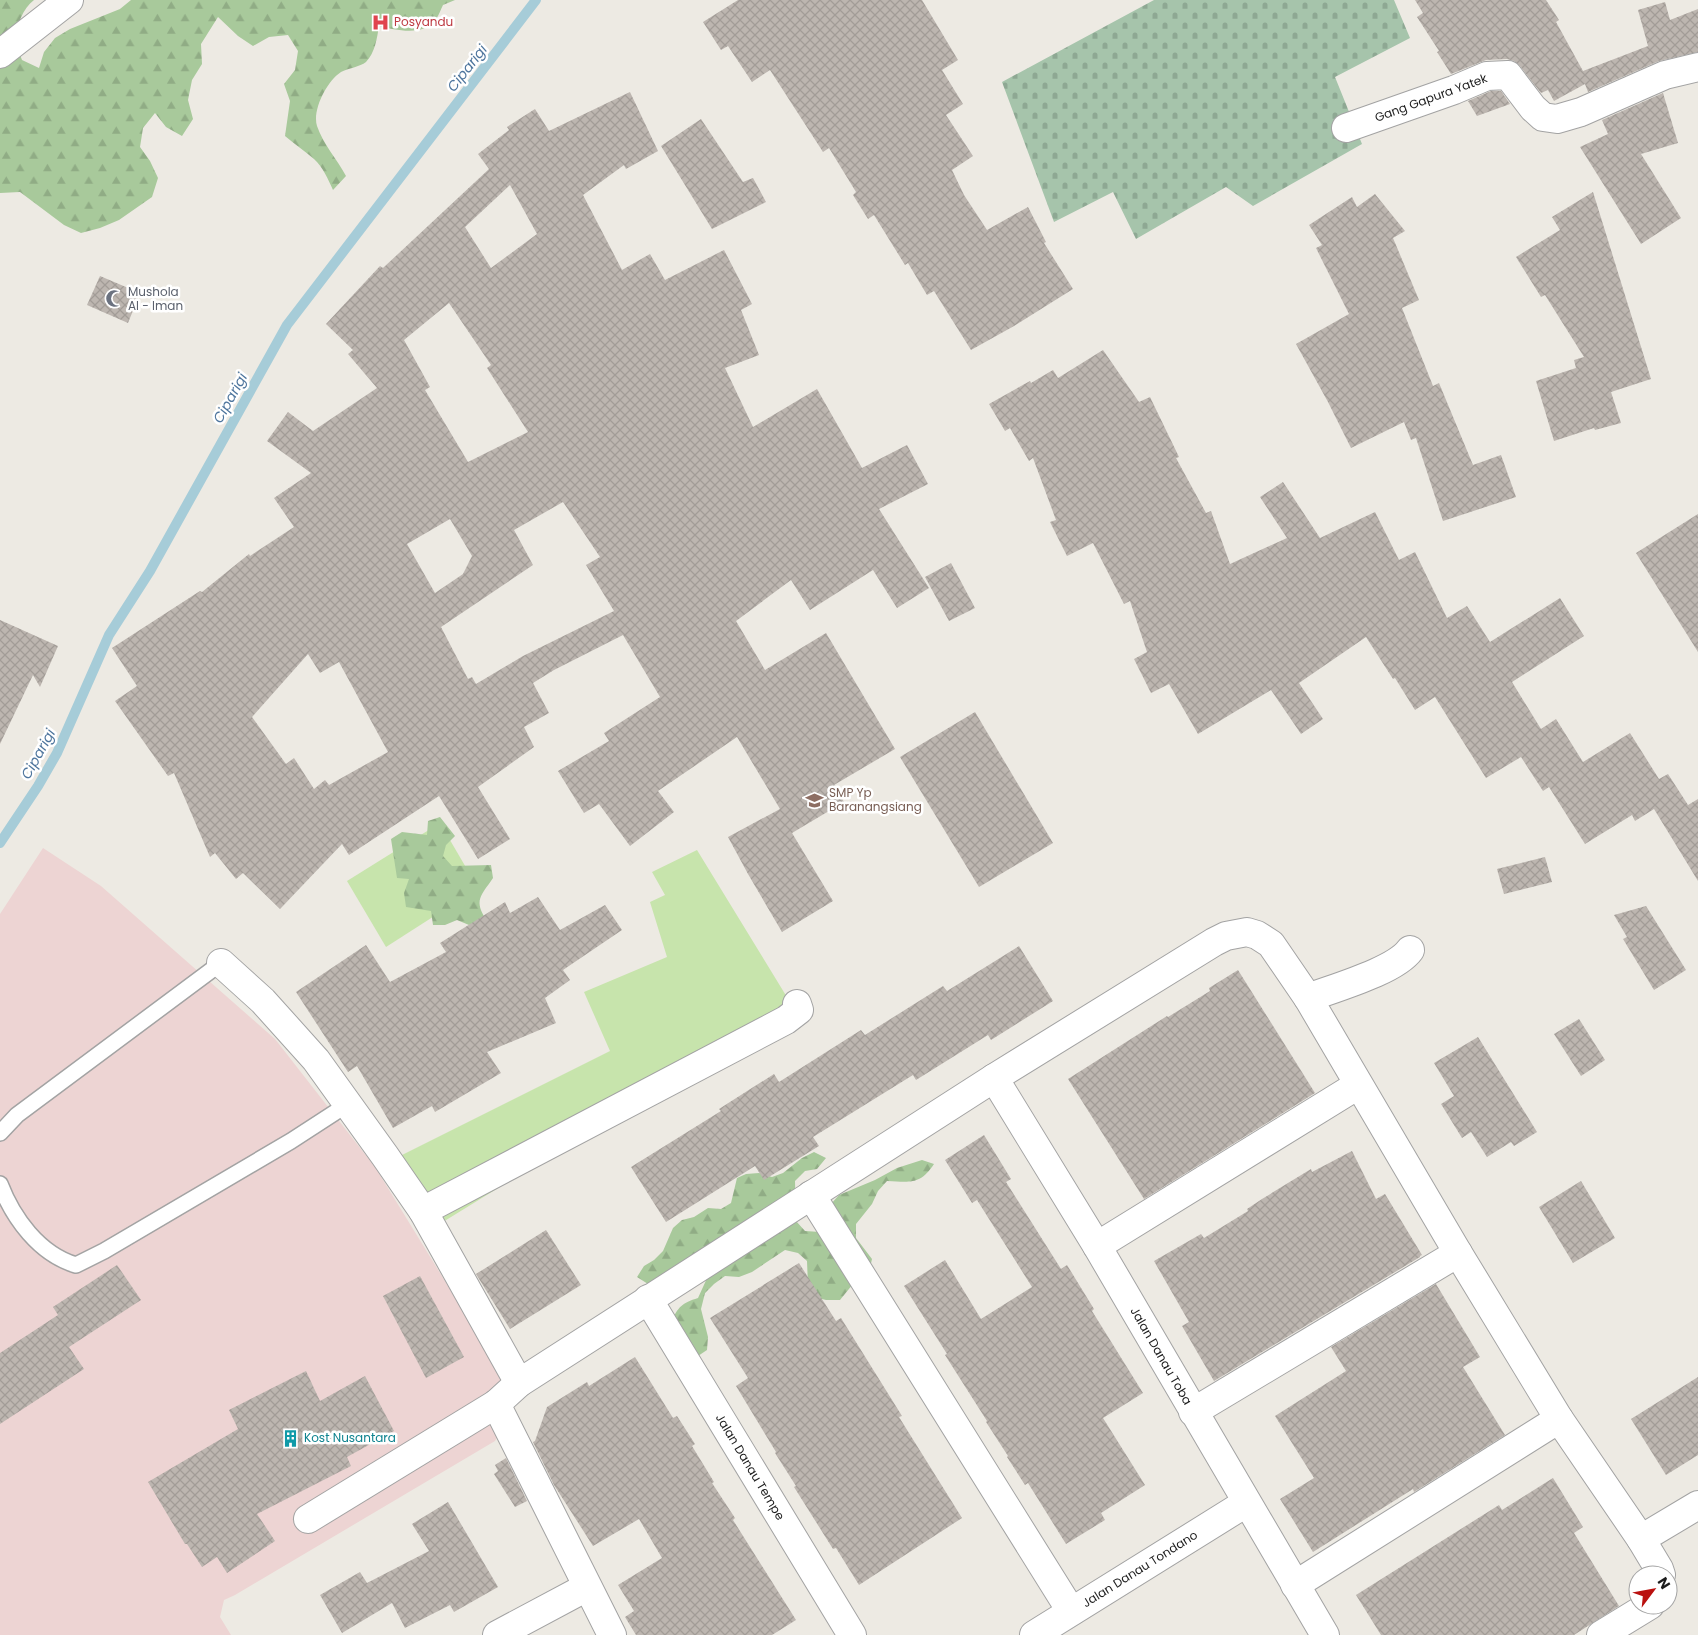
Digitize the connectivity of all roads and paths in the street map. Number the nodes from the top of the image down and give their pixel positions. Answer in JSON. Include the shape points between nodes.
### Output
{"nodes":[{"id":1,"x":69,"y":0,"type":"edge"},
{"id":2,"x":0,"y":54,"type":"edge"},
{"id":3,"x":1698,"y":67,"type":"edge"},
{"id":4,"x":1346,"y":128,"type":"dead end"},
{"id":5,"x":1410,"y":950,"type":"dead end"},
{"id":6,"x":221,"y":963,"type":"joint"},
{"id":7,"x":1308,"y":998,"type":"junction"},
{"id":8,"x":797,"y":1004,"type":"dead end"},
{"id":9,"x":994,"y":1078,"type":"junction"},
{"id":10,"x":1358,"y":1085,"type":"junction"},
{"id":11,"x":348,"y":1104,"type":"junction"},
{"id":12,"x":0,"y":1133,"type":"edge"},
{"id":13,"x":0,"y":1184,"type":"edge"},
{"id":14,"x":810,"y":1195,"type":"junction"},
{"id":15,"x":423,"y":1211,"type":"junction"},
{"id":16,"x":1097,"y":1246,"type":"junction"},
{"id":17,"x":1458,"y":1253,"type":"junction"},
{"id":18,"x":648,"y":1299,"type":"junction"},
{"id":19,"x":519,"y":1383,"type":"junction"},
{"id":20,"x":496,"y":1404,"type":"junction"},
{"id":21,"x":1194,"y":1412,"type":"junction"},
{"id":22,"x":1559,"y":1419,"type":"junction"},
{"id":23,"x":1246,"y":1503,"type":"junction"},
{"id":24,"x":1698,"y":1505,"type":"edge"},
{"id":25,"x":308,"y":1519,"type":"dead end"},
{"id":26,"x":1641,"y":1538,"type":"junction"},
{"id":27,"x":1657,"y":1565,"type":"edge"},
{"id":28,"x":1294,"y":1585,"type":"junction"},
{"id":29,"x":586,"y":1587,"type":"junction"},
{"id":30,"x":1071,"y":1611,"type":"junction"},
{"id":31,"x":1634,"y":1615,"type":"edge"},
{"id":32,"x":497,"y":1635,"type":"edge"},
{"id":33,"x":612,"y":1635,"type":"edge"},
{"id":34,"x":852,"y":1635,"type":"edge"},
{"id":35,"x":1034,"y":1635,"type":"edge"},
{"id":36,"x":1324,"y":1635,"type":"edge"},
{"id":37,"x":1601,"y":1635,"type":"edge"}],
"edges":[{"from":1,"to":2,"type":"street"},
{"from":3,"to":4,"type":"street","name":"Gang Gapura Yatek","via":[[1665,75],[1581,112],[1557,119],[1543,117],[1508,76],[1487,76]]},
{"from":5,"to":7,"type":"street","via":[[1386,968]]},
{"from":6,"to":11,"type":"street","via":[[262,1001],[316,1060]]},
{"from":6,"to":12,"type":"lane","via":[[16,1115]]},
{"from":7,"to":9,"type":"street","via":[[1271,944],[1258,934],[1236,933],[1214,942]]},
{"from":7,"to":10,"type":"street"},
{"from":8,"to":15,"type":"street","via":[[799,1010],[786,1020]]},
{"from":9,"to":14,"type":"street"},
{"from":9,"to":16,"type":"street","name":"Jalan Danau Toba"},
{"from":10,"to":16,"type":"street"},
{"from":10,"to":17,"type":"street"},
{"from":11,"to":13,"type":"lane","via":[[292,1141],[104,1252],[76,1265],[46,1249],[24,1228],[7,1203]]},
{"from":11,"to":15,"type":"street"},
{"from":14,"to":18,"type":"street"},
{"from":14,"to":30,"type":"street"},
{"from":15,"to":19,"type":"street"},
{"from":16,"to":21,"type":"street","name":"Jalan Danau Toba"},
{"from":17,"to":21,"type":"street"},
{"from":17,"to":22,"type":"street"},
{"from":18,"to":19,"type":"street"},
{"from":18,"to":34,"type":"street","name":"Jalan Danau Tempe"},
{"from":19,"to":20,"type":"street"},
{"from":20,"to":25,"type":"street"},
{"from":20,"to":29,"type":"street"},
{"from":21,"to":23,"type":"street","name":"Jalan Danau Toba"},
{"from":22,"to":26,"type":"street"},
{"from":22,"to":28,"type":"street"},
{"from":23,"to":28,"type":"street","name":"Jalan Danau Toba"},
{"from":23,"to":30,"type":"street","name":"Jalan Danau Tondano"},
{"from":24,"to":26,"type":"street"},
{"from":26,"to":27,"type":"street"},
{"from":28,"to":36,"type":"street","name":"Jalan Danau Toba"},
{"from":29,"to":32,"type":"street"},
{"from":29,"to":33,"type":"street"},
{"from":30,"to":35,"type":"street","name":"Jalan Danau Tondano"},
{"from":31,"to":37,"type":"street"}]}
